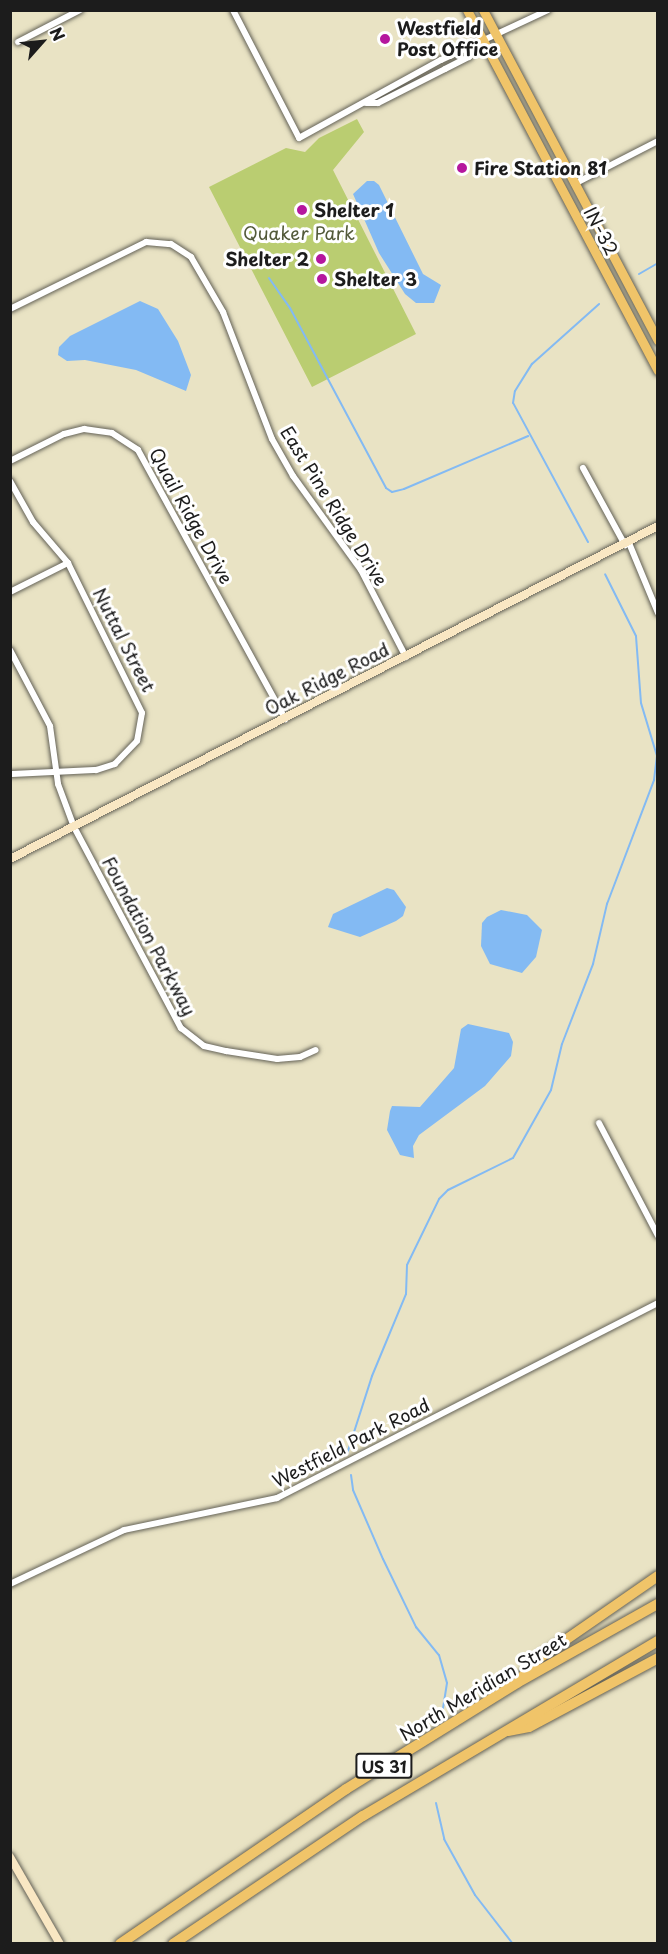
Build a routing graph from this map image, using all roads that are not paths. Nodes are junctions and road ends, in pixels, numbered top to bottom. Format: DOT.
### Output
graph roads {
  1 [pos="80,10"];
  2 [pos="233,10"];
  3 [pos="467,10"];
  4 [pos="483,10"];
  5 [pos="548,10"];
  6 [pos="496,37"];
  7 [pos="18,42"];
  8 [pos="484,43"];
  9 [pos="657,141"];
  10 [pos="573,184"];
  11 [pos="10,309"];
  12 [pos="657,341"];
  13 [pos="657,370"];
  14 [pos="10,460"];
  15 [pos="583,468"];
  16 [pos="10,481"];
  17 [pos="657,526"];
  18 [pos="627,544"];
  19 [pos="68,563"];
  20 [pos="10,592"];
  21 [pos="657,613"];
  22 [pos="10,650"];
  23 [pos="406,657"];
  24 [pos="285,719"];
  25 [pos="57,772"];
  26 [pos="10,774"];
  27 [pos="74,827"];
  28 [pos="10,859"];
  29 [pos="316,1050"];
  30 [pos="599,1122"];
  31 [pos="657,1236"];
  32 [pos="657,1303"];
  33 [pos="657,1576"];
  34 [pos="10,1584"];
  35 [pos="657,1604"];
  36 [pos="657,1641"];
  37 [pos="657,1658"];
  38 [pos="517,1683"];
  39 [pos="499,1734"];
  40 [pos="10,1857"];
  41 [pos="60,1944"];
  42 [pos="120,1944"];
  43 [pos="173,1944"];
  1 -- 7 [label="street"];
  2 -- 8 [label="street"];
  3 -- 8 [label="main road, IN-32"];
  4 -- 6 [label="main road, IN-32"];
  5 -- 6 [label="street"];
  6 -- 8 [label="street"];
  6 -- 10 [label="main road, IN-32"];
  8 -- 13 [label="main road, IN-32"];
  9 -- 10 [label="street"];
  10 -- 12 [label="main road, IN-32"];
  11 -- 23 [label="street, East Pine Ridge Drive"];
  14 -- 24 [label="street, Quail Ridge Drive"];
  15 -- 18 [label="street"];
  16 -- 19 [label="street, Nuttal Street"];
  17 -- 18 [label="street, Oak Ridge Road"];
  18 -- 21 [label="street"];
  18 -- 23 [label="street, Oak Ridge Road"];
  19 -- 20 [label="street"];
  19 -- 25 [label="street, Nuttal Street"];
  22 -- 25 [label="street, Foundation Parkway"];
  23 -- 24 [label="street, Oak Ridge Road"];
  24 -- 27 [label="street, Oak Ridge Road"];
  25 -- 26 [label="street, Nuttal Street"];
  25 -- 27 [label="street, Foundation Parkway"];
  27 -- 28 [label="street, Oak Ridge Road"];
  27 -- 29 [label="street, Foundation Parkway"];
  30 -- 31 [label="street"];
  32 -- 34 [label="street, Westfield Park Road"];
  33 -- 38 [label="highway"];
  35 -- 38 [label="highway, North Meridian Street / US 31"];
  36 -- 39 [label="highway, US 31"];
  37 -- 39 [label="highway"];
  38 -- 42 [label="highway, North Meridian Street / US 31"];
  39 -- 43 [label="highway, US 31"];
  40 -- 41 [label="street"];
}
